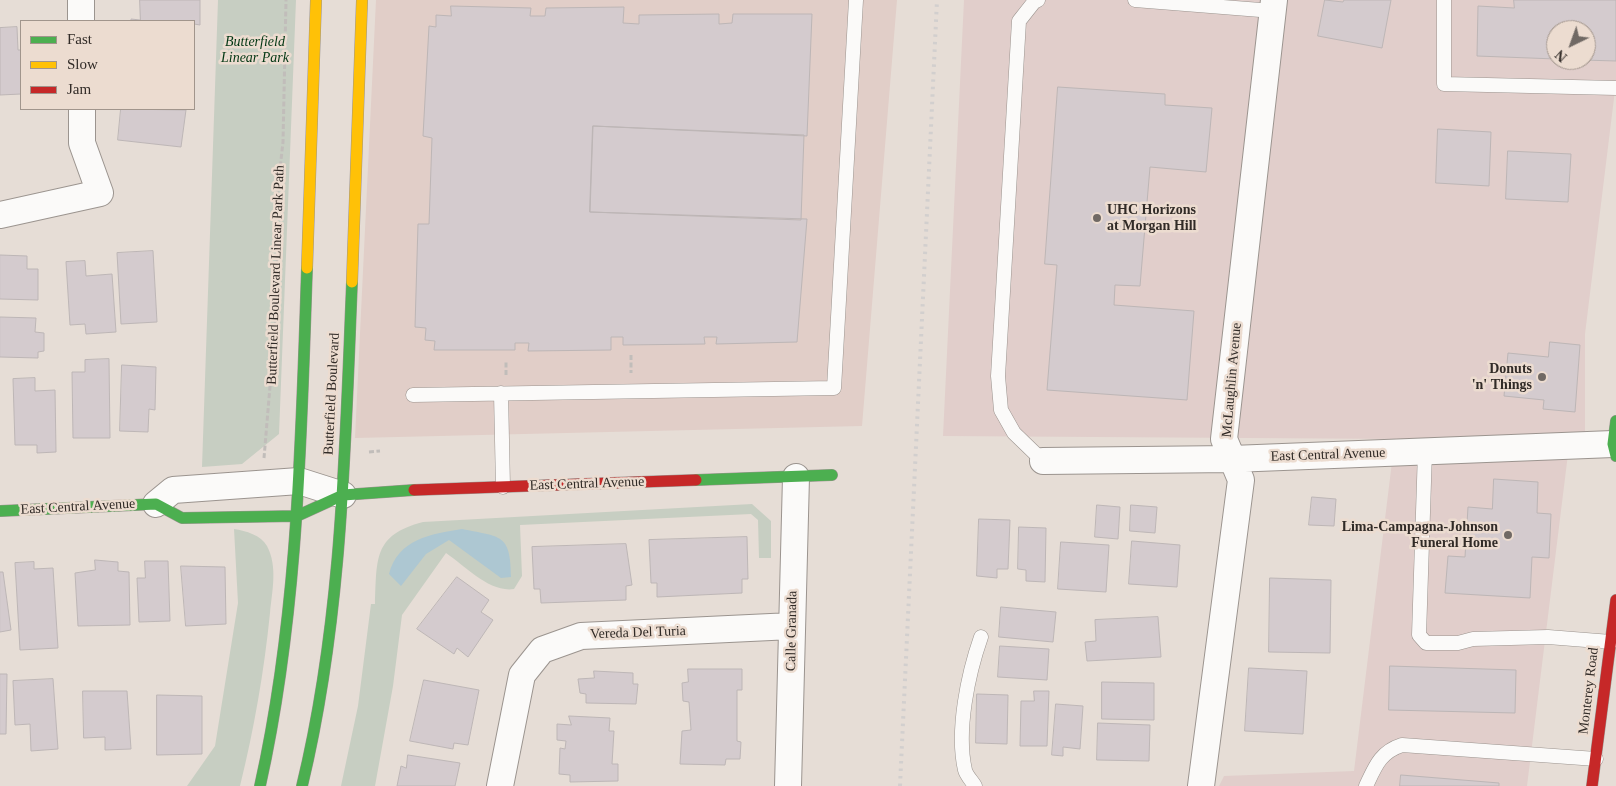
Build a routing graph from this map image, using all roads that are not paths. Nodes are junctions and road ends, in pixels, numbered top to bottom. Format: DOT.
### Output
graph roads {
  1 [pos="81,0"];
  2 [pos="316,0"];
  3 [pos="362,0"];
  4 [pos="856,0"];
  5 [pos="1038,0"];
  6 [pos="1135,0"];
  7 [pos="1444,0"];
  8 [pos="1273,6"];
  9 [pos="82,20"];
  10 [pos="1616,88"];
  11 [pos="82,110"];
  12 [pos="0,215"];
  13 [pos="500,393"];
  14 [pos="413,394"];
  15 [pos="1615,440"];
  16 [pos="1425,451"];
  17 [pos="1232,459"];
  18 [pos="1043,461"];
  19 [pos="832,475"];
  20 [pos="796,477"];
  21 [pos="299,481"];
  22 [pos="503,487"];
  23 [pos="342,495"];
  24 [pos="156,504"];
  25 [pos="0,511"];
  26 [pos="297,516"];
  27 [pos="1616,600"];
  28 [pos="792,626"];
  29 [pos="981,637"];
  30 [pos="1611,642"];
  31 [pos="1596,759"];
  32 [pos="260,786"];
  33 [pos="302,786"];
  34 [pos="500,786"];
  35 [pos="788,786"];
  36 [pos="975,786"];
  37 [pos="1201,786"];
  38 [pos="1366,786"];
  39 [pos="1592,786"];
  1 -- 9 [label="street"];
  2 -- 21 [label="main road, Butterfield Boulevard"];
  3 -- 23 [label="main road, Butterfield Boulevard"];
  4 -- 13 [label="lane"];
  5 -- 18 [label="lane"];
  6 -- 8 [label="lane"];
  7 -- 10 [label="lane"];
  8 -- 17 [label="street, McLaughlin Avenue"];
  11 -- 12 [label="street"];
  13 -- 14 [label="lane"];
  13 -- 22 [label="lane"];
  15 -- 16 [label="street, East Central Avenue"];
  16 -- 17 [label="street, East Central Avenue"];
  16 -- 30 [label="lane"];
  17 -- 18 [label="street, East Central Avenue"];
  17 -- 37 [label="street, McLaughlin Avenue"];
  19 -- 20 [label="main road, East Central Avenue"];
  20 -- 22 [label="main road, East Central Avenue"];
  20 -- 28 [label="street, Calle Granada"];
  21 -- 23 [label="street, East Central Avenue"];
  21 -- 24 [label="street, East Central Avenue"];
  21 -- 26 [label="main road, Butterfield Boulevard"];
  22 -- 23 [label="main road, East Central Avenue"];
  23 -- 26 [label="main road, East Central Avenue"];
  23 -- 33 [label="main road, Butterfield Boulevard"];
  24 -- 25 [label="main road, East Central Avenue"];
  24 -- 26 [label="main road, East Central Avenue"];
  26 -- 32 [label="main road, Butterfield Boulevard"];
  27 -- 30 [label="main road, Monterey Road"];
  28 -- 34 [label="street, Vereda Del Turia"];
  28 -- 35 [label="street, Calle Granada"];
  29 -- 36 [label="lane"];
  30 -- 31 [label="main road, Monterey Road"];
  31 -- 38 [label="lane"];
  31 -- 39 [label="main road, Monterey Road"];
}
